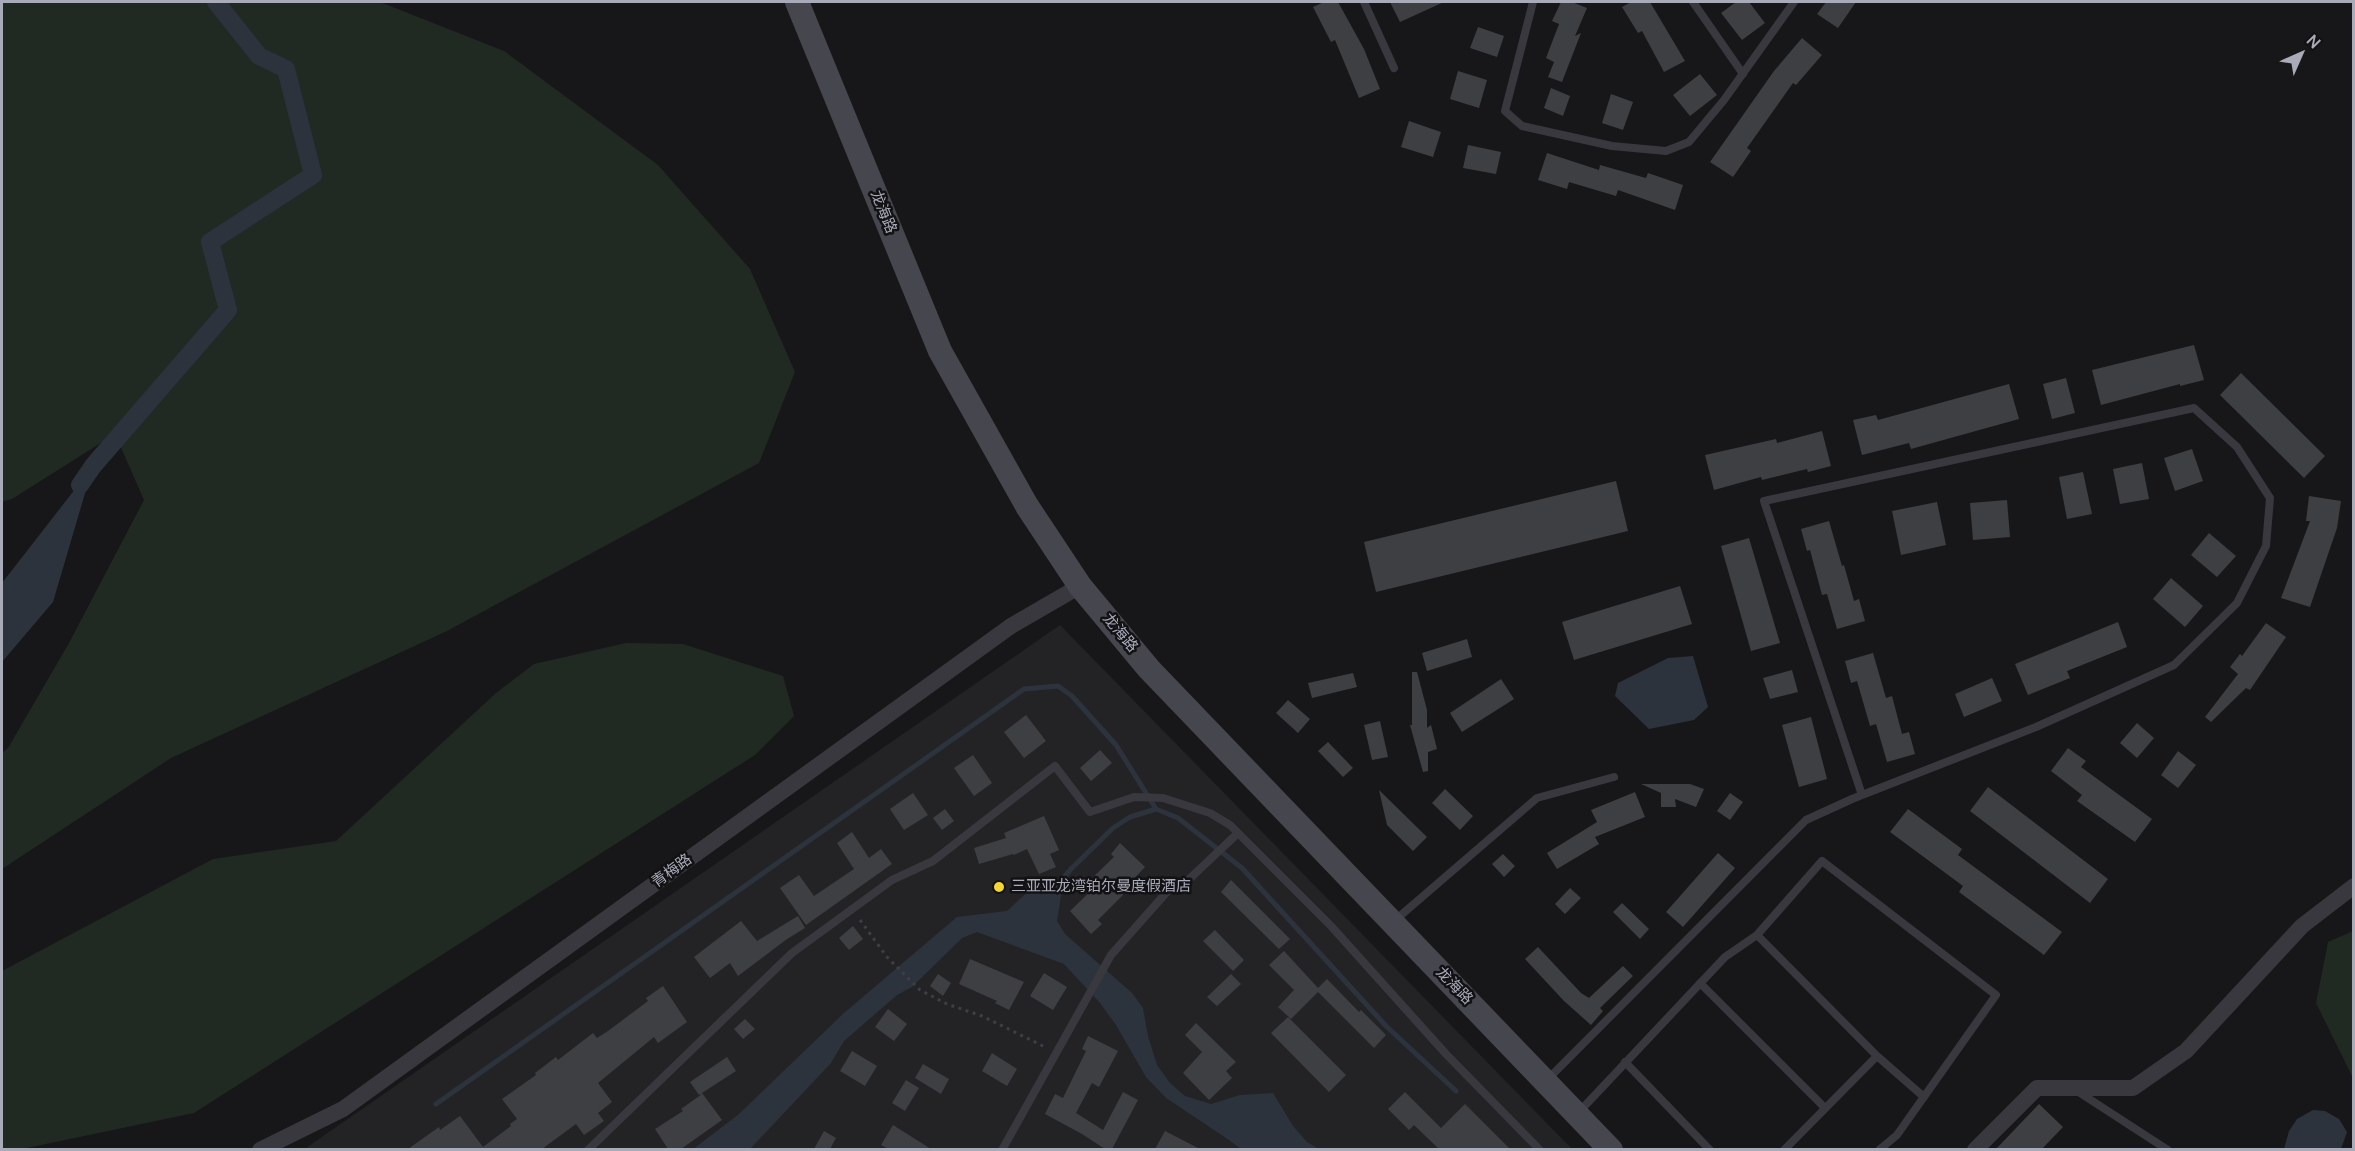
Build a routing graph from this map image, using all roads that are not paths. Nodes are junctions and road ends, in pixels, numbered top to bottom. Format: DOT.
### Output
graph roads {
  1 [pos="797,2"];
  2 [pos="1364,2"];
  3 [pos="1533,2"];
  4 [pos="1693,2"];
  5 [pos="1794,2"];
  6 [pos="1394,68"];
  7 [pos="1743,74"];
  8 [pos="1080,586"];
  9 [pos="1614,777"];
  10 [pos="1862,795"];
  11 [pos="1238,833"];
  12 [pos="2354,886"];
  13 [pos="1393,922"];
  14 [pos="1757,935"];
  15 [pos="1700,983"];
  16 [pos="1877,1056"];
  17 [pos="1625,1062"];
  18 [pos="1546,1082"];
  19 [pos="2074,1089"];
  20 [pos="1923,1097"];
  21 [pos="1825,1108"];
  22 [pos="1577,1113"];
  23 [pos="260,1149"];
  24 [pos="588,1149"];
  25 [pos="1002,1149"];
  26 [pos="1540,1149"];
  27 [pos="1611,1149"];
  28 [pos="1710,1149"];
  29 [pos="1784,1149"];
  30 [pos="1880,1149"];
  31 [pos="1975,1149"];
  32 [pos="2168,1149"];
  1 -- 8 [label="street, 龙海路"];
  2 -- 6 [label="lane"];
  3 -- 7 [label="lane"];
  4 -- 7 [label="lane"];
  5 -- 7 [label="lane"];
  8 -- 13 [label="street, 龙海路"];
  8 -- 23 [label="street, 青梅路"];
  9 -- 13 [label="lane"];
  10 -- 10 [label="lane"];
  10 -- 18 [label="lane"];
  11 -- 24 [label="lane"];
  11 -- 25 [label="lane"];
  11 -- 26 [label="lane"];
  12 -- 19 [label="street"];
  13 -- 18 [label="street, 龙海路"];
  14 -- 15 [label="lane"];
  14 -- 16 [label="lane"];
  14 -- 20 [label="lane"];
  15 -- 17 [label="lane"];
  15 -- 21 [label="lane"];
  16 -- 20 [label="lane"];
  16 -- 21 [label="lane"];
  17 -- 22 [label="lane"];
  17 -- 28 [label="lane"];
  18 -- 22 [label="street, 龙海路"];
  19 -- 31 [label="street"];
  19 -- 32 [label="lane"];
  20 -- 30 [label="lane"];
  21 -- 29 [label="lane"];
  22 -- 27 [label="street, 龙海路"];
}
